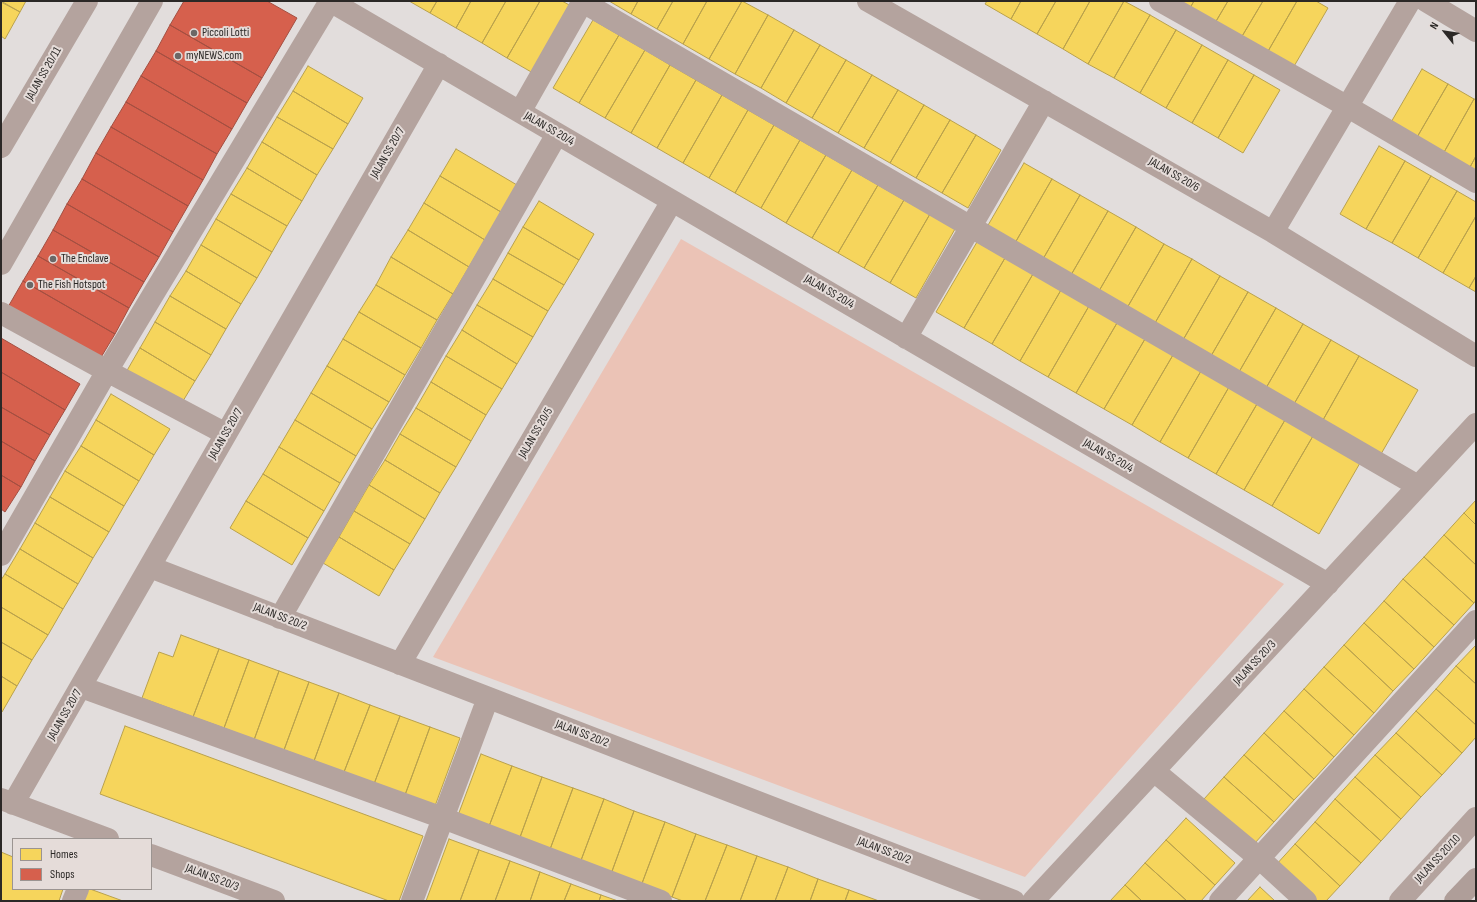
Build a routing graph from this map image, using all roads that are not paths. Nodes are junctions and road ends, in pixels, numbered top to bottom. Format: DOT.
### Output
graph roads {
  1 [pos="87,1"];
  2 [pos="152,1"];
  3 [pos="330,1"];
  4 [pos="583,1"];
  5 [pos="868,1"];
  6 [pos="1160,1"];
  7 [pos="1410,1"];
  8 [pos="1426,1"];
  9 [pos="891,7"];
  10 [pos="1476,31"];
  11 [pos="439,64"];
  12 [pos="1044,101"];
  13 [pos="1348,107"];
  14 [pos="520,112"];
  15 [pos="557,134"];
  16 [pos="1,147"];
  17 [pos="1476,182"];
  18 [pos="672,201"];
  19 [pos="971,227"];
  20 [pos="1273,232"];
  21 [pos="1,264"];
  22 [pos="1,312"];
  23 [pos="906,338"];
  24 [pos="1476,356"];
  25 [pos="107,371"];
  26 [pos="1476,424"];
  27 [pos="226,434"];
  28 [pos="1418,486"];
  29 [pos="1,555"];
  30 [pos="150,568"];
  31 [pos="1328,584"];
  32 [pos="280,618"];
  33 [pos="1476,621"];
  34 [pos="400,664"];
  35 [pos="81,686"];
  36 [pos="488,698"];
  37 [pos="1154,771"];
  38 [pos="7,802"];
  39 [pos="443,818"];
  40 [pos="1476,818"];
  41 [pos="101,838"];
  42 [pos="152,855"];
  43 [pos="1260,858"];
  44 [pos="1476,879"];
  45 [pos="78,890"];
  46 [pos="73,901"];
  47 [pos="274,901"];
  48 [pos="412,901"];
  49 [pos="661,901"];
  50 [pos="1014,901"];
  51 [pos="1033,901"];
  52 [pos="1220,901"];
  53 [pos="1306,901"];
  54 [pos="1400,901"];
  55 [pos="1455,901"];
  1 -- 16 [label="street, JALAN SS 20/11"];
  2 -- 21 [label="street"];
  3 -- 11 [label="street, JALAN SS 20/4"];
  3 -- 25 [label="street"];
  4 -- 14 [label="street"];
  4 -- 19 [label="street"];
  5 -- 9 [label="street, JALAN SS 20/6"];
  6 -- 13 [label="street"];
  7 -- 13 [label="street"];
  8 -- 10 [label="street"];
  9 -- 12 [label="street, JALAN SS 20/6"];
  11 -- 14 [label="street, JALAN SS 20/4"];
  11 -- 27 [label="street, JALAN SS 20/7"];
  12 -- 19 [label="street"];
  12 -- 20 [label="street, JALAN SS 20/6"];
  13 -- 17 [label="street"];
  13 -- 20 [label="street"];
  14 -- 15 [label="street, JALAN SS 20/4"];
  15 -- 18 [label="street, JALAN SS 20/4"];
  15 -- 32 [label="street"];
  18 -- 23 [label="street, JALAN SS 20/4"];
  18 -- 34 [label="street, JALAN SS 20/5"];
  19 -- 23 [label="street"];
  19 -- 28 [label="street"];
  20 -- 24 [label="street, JALAN SS 20/6"];
  22 -- 25 [label="street"];
  23 -- 31 [label="street, JALAN SS 20/4"];
  25 -- 27 [label="street"];
  25 -- 29 [label="street"];
  26 -- 28 [label="street, JALAN SS 20/3"];
  27 -- 30 [label="street, JALAN SS 20/7"];
  28 -- 31 [label="street, JALAN SS 20/3"];
  30 -- 32 [label="street, JALAN SS 20/2"];
  30 -- 35 [label="street, JALAN SS 20/7"];
  31 -- 37 [label="street, JALAN SS 20/3"];
  32 -- 34 [label="street, JALAN SS 20/2"];
  33 -- 43 [label="street"];
  34 -- 36 [label="street, JALAN SS 20/2"];
  35 -- 38 [label="street, JALAN SS 20/7"];
  35 -- 39 [label="street"];
  36 -- 39 [label="street"];
  36 -- 50 [label="street, JALAN SS 20/2"];
  37 -- 43 [label="street"];
  37 -- 51 [label="street, JALAN SS 20/3"];
  38 -- 41 [label="street"];
  39 -- 48 [label="street"];
  39 -- 49 [label="street"];
  40 -- 54 [label="street, JALAN SS 20/10"];
  42 -- 47 [label="street, JALAN SS 20/3"];
  43 -- 52 [label="street"];
  43 -- 53 [label="street"];
  44 -- 55 [label="highway"];
  45 -- 46 [label="street"];
}
